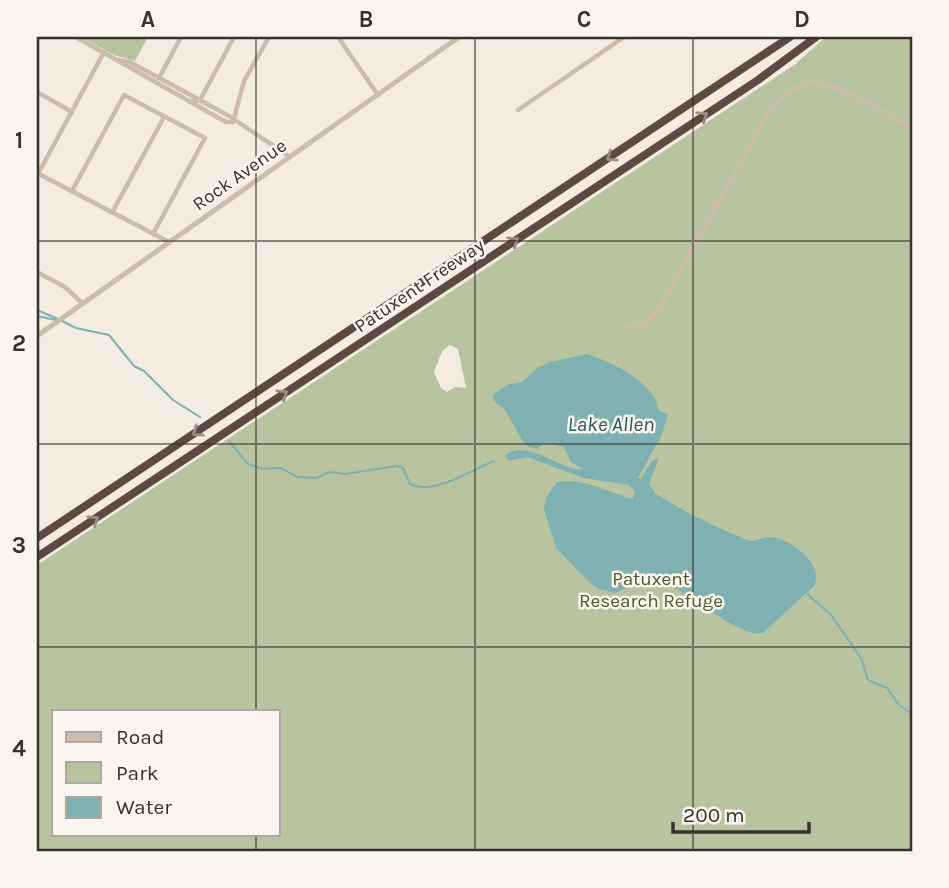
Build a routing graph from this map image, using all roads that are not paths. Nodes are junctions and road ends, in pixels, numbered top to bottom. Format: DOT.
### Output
graph roads {
  1 [pos="76,37"];
  2 [pos="181,37"];
  3 [pos="234,37"];
  4 [pos="269,37"];
  5 [pos="338,37"];
  6 [pos="459,37"];
  7 [pos="624,37"];
  8 [pos="790,37"];
  9 [pos="816,37"];
  10 [pos="104,52"];
  11 [pos="119,60"];
  12 [pos="159,78"];
  13 [pos="164,88"];
  14 [pos="37,92"];
  15 [pos="378,96"];
  16 [pos="200,100"];
  17 [pos="190,102"];
  18 [pos="518,110"];
  19 [pos="72,111"];
  20 [pos="164,116"];
  21 [pos="233,122"];
  22 [pos="912,127"];
  23 [pos="290,157"];
  24 [pos="38,173"];
  25 [pos="72,191"];
  26 [pos="113,211"];
  27 [pos="153,234"];
  28 [pos="167,241"];
  29 [pos="37,272"];
  30 [pos="82,303"];
  31 [pos="621,329"];
  32 [pos="37,336"];
  33 [pos="37,538"];
  34 [pos="37,558"];
  1 -- 10 [label="street"];
  2 -- 12 [label="street"];
  3 -- 16 [label="street"];
  4 -- 21 [label="street"];
  5 -- 15 [label="street"];
  6 -- 15 [label="street, Rock Avenue"];
  7 -- 18 [label="street"];
  8 -- 33 [label="highway, Patuxent Freeway, one-way"];
  34 -- 9 [label="highway, Patuxent Freeway, one-way"];
  10 -- 11 [label="street"];
  10 -- 19 [label="street"];
  11 -- 12 [label="street"];
  11 -- 13 [label="street"];
  12 -- 13 [label="street"];
  12 -- 16 [label="street"];
  13 -- 17 [label="street"];
  14 -- 19 [label="street"];
  15 -- 23 [label="street, Rock Avenue"];
  16 -- 17 [label="street"];
  16 -- 21 [label="street"];
  17 -- 21 [label="street"];
  19 -- 24 [label="street"];
  20 -- 25 [label="street"];
  20 -- 26 [label="street"];
  20 -- 27 [label="street"];
  21 -- 23 [label="street"];
  22 -- 31 [label="street"];
  23 -- 28 [label="street, Rock Avenue"];
  24 -- 25 [label="street"];
  25 -- 26 [label="street"];
  26 -- 27 [label="street"];
  27 -- 28 [label="street"];
  28 -- 30 [label="street, Rock Avenue"];
  29 -- 30 [label="street"];
  30 -- 32 [label="street, Rock Avenue"];
}
